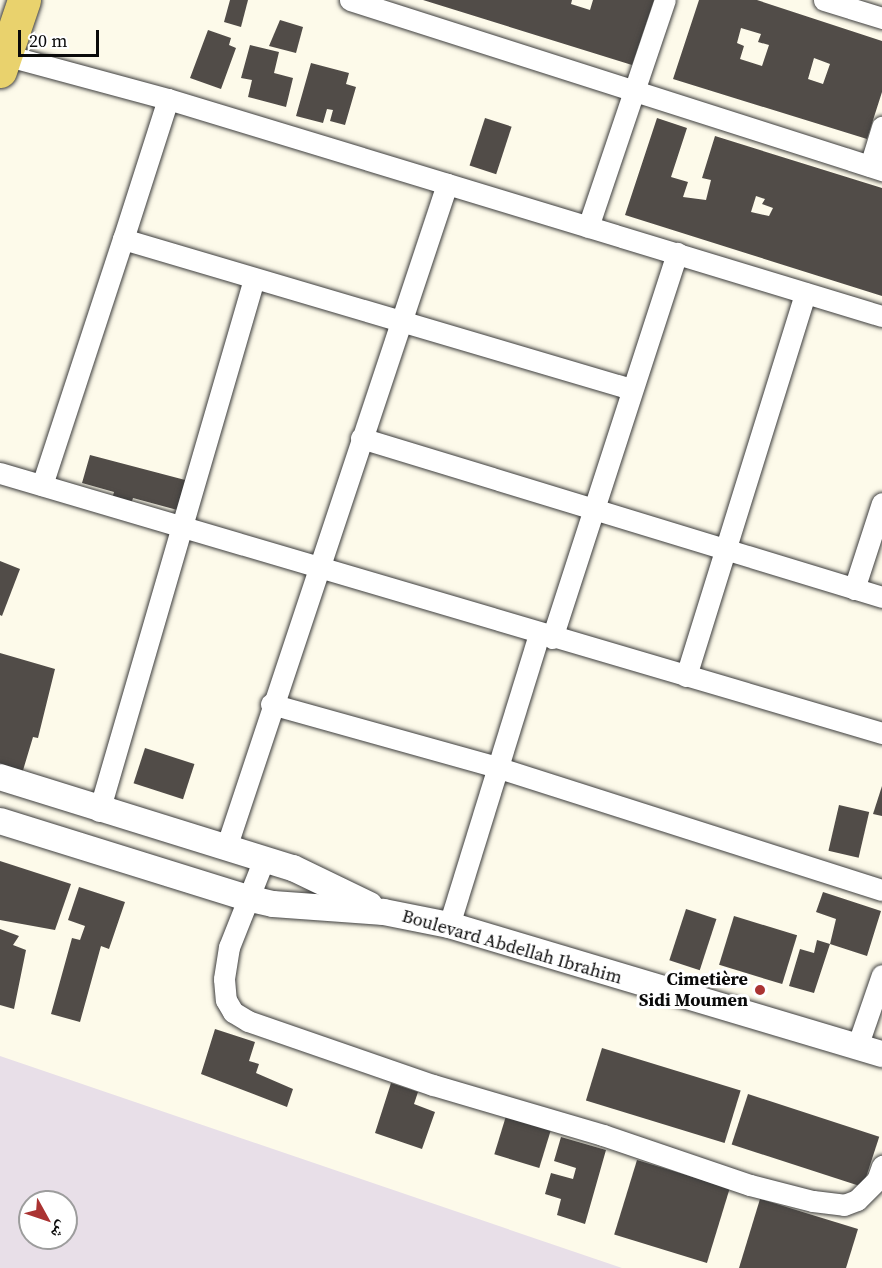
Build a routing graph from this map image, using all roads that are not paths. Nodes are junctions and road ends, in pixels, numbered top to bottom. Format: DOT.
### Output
graph roads {
  1 [pos="24,0"];
  2 [pos="665,0"];
  3 [pos="824,0"];
  4 [pos="360,2"];
  5 [pos="882,18"];
  6 [pos="2,63"];
  7 [pos="636,92"];
  8 [pos="168,99"];
  9 [pos="882,127"];
  10 [pos="876,168"];
  11 [pos="447,184"];
  12 [pos="588,227"];
  13 [pos="123,239"];
  14 [pos="677,253"];
  15 [pos="254,279"];
  16 [pos="805,293"];
  17 [pos="882,316"];
  18 [pos="400,318"];
  19 [pos="631,389"];
  20 [pos="361,438"];
  21 [pos="0,473"];
  22 [pos="42,485"];
  23 [pos="882,503"];
  24 [pos="592,512"];
  25 [pos="179,526"];
  26 [pos="726,551"];
  27 [pos="317,567"];
  28 [pos="854,589"];
  29 [pos="882,597"];
  30 [pos="545,636"];
  31 [pos="686,676"];
  32 [pos="271,704"];
  33 [pos="882,733"];
  34 [pos="496,767"];
  35 [pos="0,777"];
  36 [pos="99,811"];
  37 [pos="0,821"];
  38 [pos="226,848"];
  39 [pos="264,859"];
  40 [pos="882,890"];
  41 [pos="247,898"];
  42 [pos="384,912"];
  43 [pos="449,925"];
  44 [pos="882,975"];
  45 [pos="857,1047"];
  46 [pos="882,1054"];
  47 [pos="882,1167"];
  1 -- 6 [label="main road"];
  2 -- 7 [label="street"];
  3 -- 5 [label="street"];
  4 -- 7 [label="street"];
  6 -- 8 [label="street"];
  7 -- 10 [label="street"];
  7 -- 12 [label="street"];
  8 -- 11 [label="street"];
  8 -- 13 [label="street"];
  9 -- 10 [label="street"];
  11 -- 12 [label="street"];
  11 -- 18 [label="street"];
  12 -- 14 [label="street"];
  13 -- 15 [label="street"];
  13 -- 22 [label="street"];
  14 -- 16 [label="street"];
  14 -- 19 [label="street"];
  15 -- 18 [label="street"];
  15 -- 25 [label="street"];
  16 -- 17 [label="street"];
  16 -- 26 [label="street"];
  18 -- 19 [label="street"];
  18 -- 20 [label="street"];
  19 -- 24 [label="street"];
  20 -- 24 [label="street"];
  20 -- 27 [label="street"];
  21 -- 22 [label="street"];
  22 -- 25 [label="street"];
  23 -- 28 [label="street"];
  24 -- 26 [label="street"];
  24 -- 30 [label="street"];
  25 -- 27 [label="street"];
  25 -- 36 [label="street"];
  26 -- 28 [label="street"];
  26 -- 31 [label="street"];
  27 -- 30 [label="street"];
  27 -- 32 [label="street"];
  28 -- 29 [label="street"];
  30 -- 31 [label="street"];
  30 -- 34 [label="street"];
  31 -- 33 [label="street"];
  32 -- 34 [label="street"];
  32 -- 38 [label="street"];
  34 -- 40 [label="street"];
  34 -- 43 [label="street"];
  35 -- 36 [label="street, Boulevard Abdellah Ibrahim"];
  36 -- 38 [label="street, Boulevard Abdellah Ibrahim"];
  37 -- 41 [label="street, Boulevard Abdellah Ibrahim"];
  38 -- 39 [label="street, Boulevard Abdellah Ibrahim"];
  39 -- 41 [label="street"];
  39 -- 42 [label="street, Boulevard Abdellah Ibrahim"];
  41 -- 42 [label="street, Boulevard Abdellah Ibrahim"];
  41 -- 47 [label="street"];
  42 -- 43 [label="street, Boulevard Abdellah Ibrahim"];
  43 -- 45 [label="street, Boulevard Abdellah Ibrahim"];
  44 -- 45 [label="street"];
  45 -- 46 [label="street, Boulevard Abdellah Ibrahim"];
}
